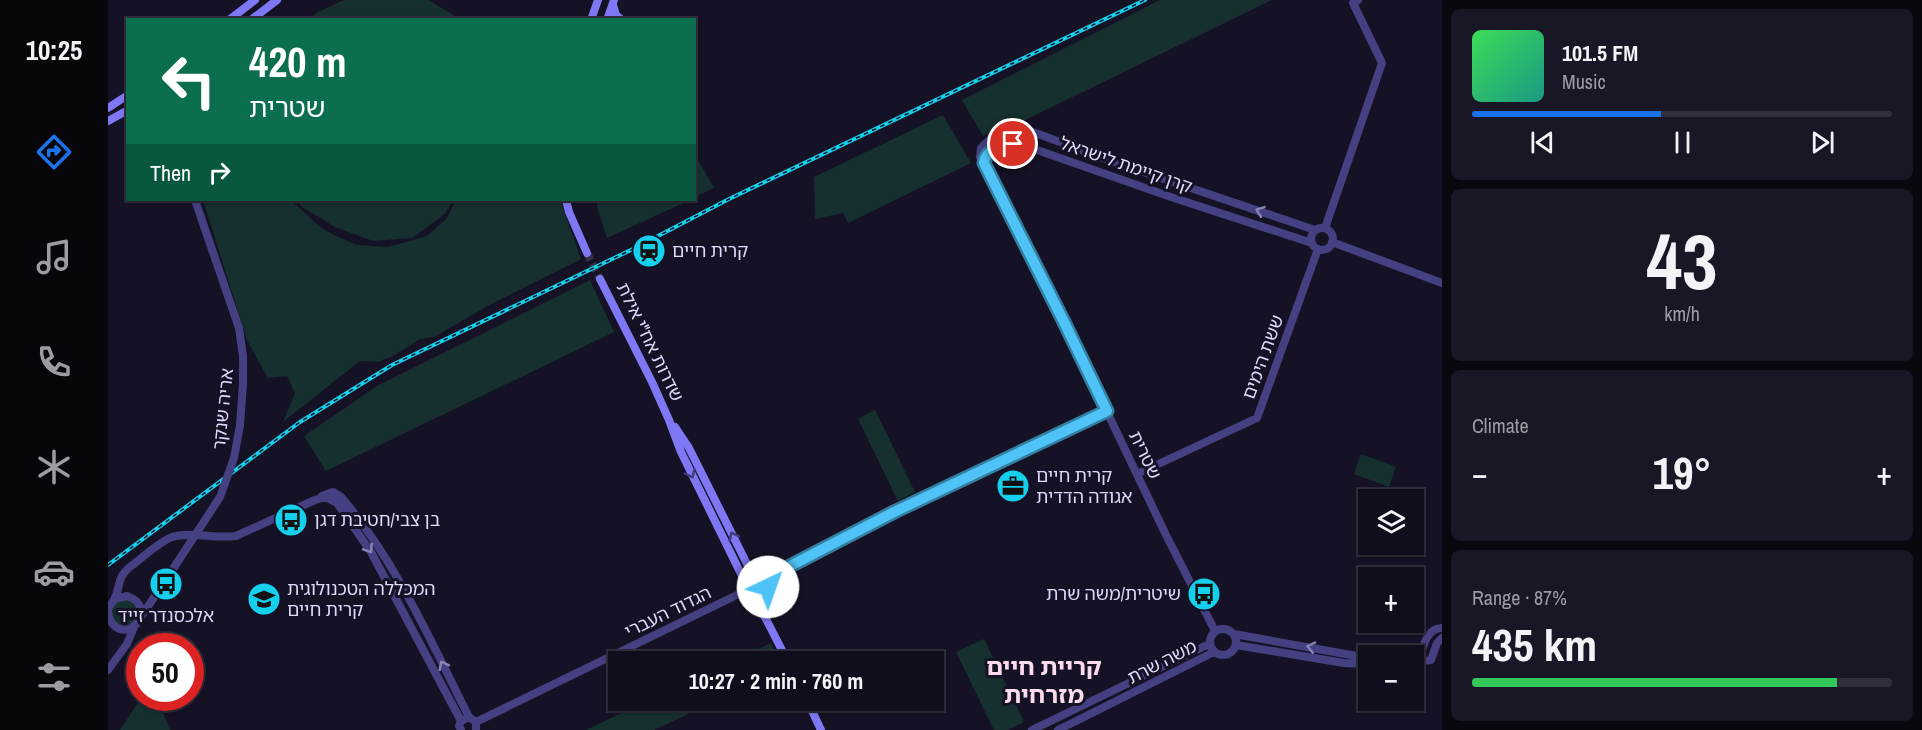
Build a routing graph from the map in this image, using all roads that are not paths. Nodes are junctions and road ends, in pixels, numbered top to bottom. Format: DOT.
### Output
graph roads {
  1 [pos="255,0"];
  2 [pos="277,0"];
  3 [pos="598,0"];
  4 [pos="613,1"];
  5 [pos="1355,1"];
  6 [pos="232,18"];
  7 [pos="254,18"];
  8 [pos="592,18"];
  9 [pos="608,18"];
  10 [pos="623,18"];
  11 [pos="126,96"];
  12 [pos="108,108"];
  13 [pos="126,111"];
  14 [pos="108,120"];
  15 [pos="984,163"];
  16 [pos="193,201"];
  17 [pos="566,201"];
  18 [pos="1325,228"];
  19 [pos="1315,230"];
  20 [pos="1332,242"];
  21 [pos="1315,246"];
  22 [pos="587,253"];
  23 [pos="600,279"];
  24 [pos="1442,283"];
  25 [pos="1107,411"];
  26 [pos="669,420"];
  27 [pos="1137,474"];
  28 [pos="752,574"];
  29 [pos="765,579"];
  30 [pos="120,580"];
  31 [pos="744,580"];
  32 [pos="743,592"];
  33 [pos="156,595"];
  34 [pos="131,598"];
  35 [pos="115,599"];
  36 [pos="758,599"];
  37 [pos="141,617"];
  38 [pos="134,627"];
  39 [pos="1442,628"];
  40 [pos="123,629"];
  41 [pos="1215,631"];
  42 [pos="132,633"];
  43 [pos="126,634"];
  44 [pos="1234,634"];
  45 [pos="1442,638"];
  46 [pos="1209,644"];
  47 [pos="126,645"];
  48 [pos="1236,645"];
  49 [pos="1424,645"];
  50 [pos="782,651"];
  51 [pos="1214,652"];
  52 [pos="1358,656"];
  53 [pos="1424,661"];
  54 [pos="1358,664"];
  55 [pos="108,670"];
  56 [pos="812,711"];
  57 [pos="473,725"];
  58 [pos="461,730"];
  59 [pos="822,730"];
  60 [pos="1032,730"];
  61 [pos="1058,730"];
  1 -- 6 [label="main road"];
  2 -- 7 [label="main road"];
  3 -- 8 [label="main road"];
  4 -- 9 [label="main road"];
  4 -- 10 [label="main road"];
  5 -- 18 [label="street"];
  11 -- 12 [label="main road"];
  13 -- 14 [label="main road"];
  19 -- 15 [label="street, קרן קיימת לישראל, one-way"];
  15 -- 21 [label="street, קרן קיימת לישראל"];
  15 -- 25 [label="street, שטרית"];
  16 -- 33 [label="street, אריה שנקר, bridge"];
  17 -- 22 [label="main road"];
  18 -- 19 [label="street"];
  18 -- 20 [label="street"];
  19 -- 21 [label="street, ששת הימים"];
  20 -- 21 [label="street"];
  20 -- 24 [label="street"];
  21 -- 27 [label="street, ששת הימים"];
  23 -- 26 [label="main road, שדרות אח\"י אילת"];
  25 -- 27 [label="street, שטרית"];
  25 -- 29 [label="street"];
  28 -- 26 [label="main road, שדרות אח\"י אילת, one-way"];
  26 -- 31 [label="main road, שדרות אח\"י אילת, one-way"];
  27 -- 41 [label="street, שטרית"];
  28 -- 29 [label="main road"];
  28 -- 31 [label="main road"];
  29 -- 36 [label="main road"];
  30 -- 34 [label="street"];
  30 -- 35 [label="street"];
  30 -- 57 [label="street"];
  31 -- 32 [label="main road"];
  32 -- 36 [label="main road"];
  32 -- 57 [label="street, הגדוד העברי"];
  33 -- 34 [label="street"];
  33 -- 37 [label="street, אריה שנקר"];
  34 -- 35 [label="street"];
  34 -- 37 [label="street"];
  35 -- 40 [label="street"];
  36 -- 50 [label="main road"];
  37 -- 38 [label="street"];
  38 -- 40 [label="street"];
  38 -- 42 [label="street"];
  39 -- 49 [label="street"];
  40 -- 43 [label="street"];
  41 -- 44 [label="street"];
  41 -- 46 [label="street"];
  44 -- 48 [label="street"];
  52 -- 44 [label="street, one-way"];
  45 -- 53 [label="street"];
  46 -- 51 [label="street"];
  46 -- 60 [label="street, משה שרת"];
  47 -- 55 [label="street"];
  48 -- 51 [label="street"];
  48 -- 54 [label="street"];
  51 -- 61 [label="street, משה שרת"];
  56 -- 59 [label="main road"];
  57 -- 58 [label="street"];
}
